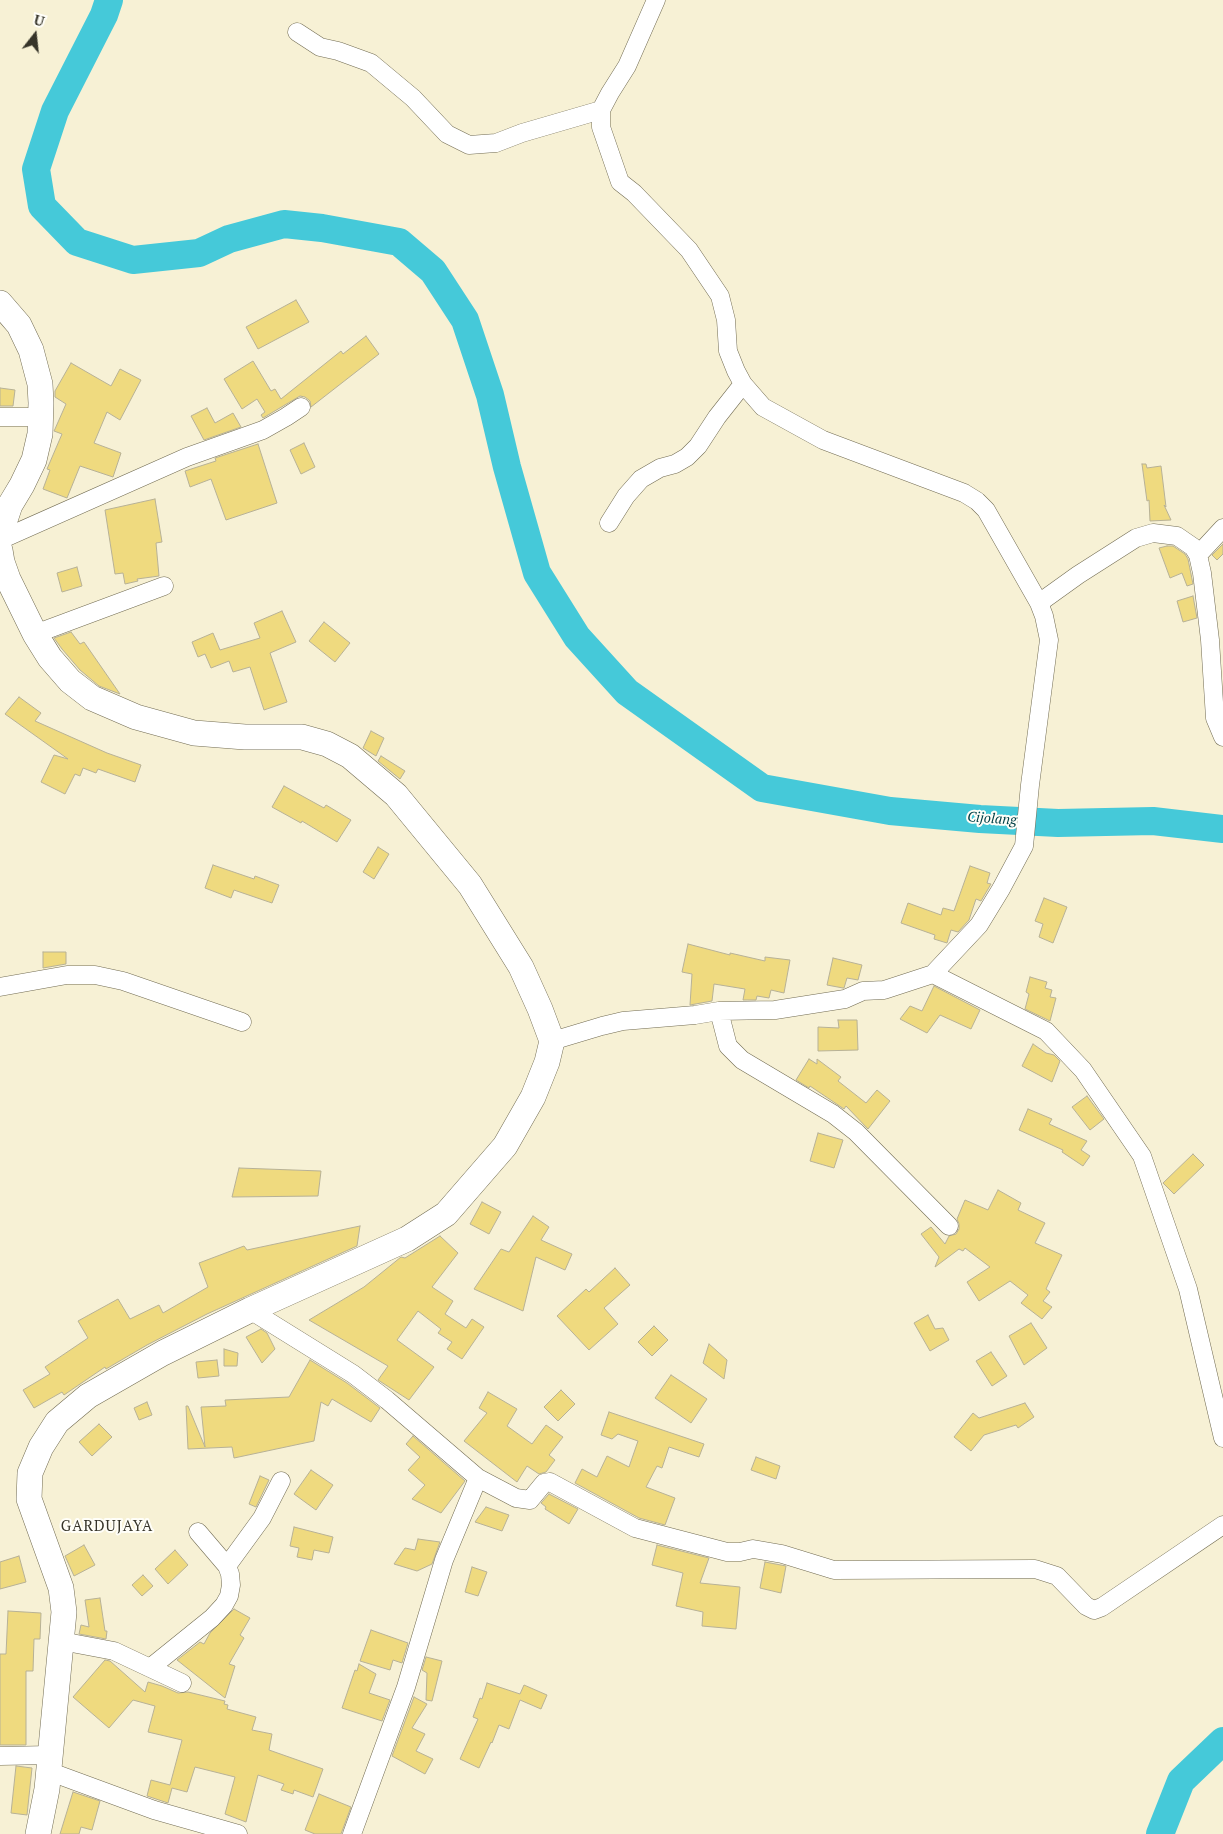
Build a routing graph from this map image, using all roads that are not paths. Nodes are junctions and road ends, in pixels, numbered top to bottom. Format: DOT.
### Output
graph roads {
  1 [pos="656,0"];
  2 [pos="297,32"];
  3 [pos="601,110"];
  4 [pos="0,303"];
  5 [pos="743,384"];
  6 [pos="301,407"];
  7 [pos="0,417"];
  8 [pos="41,417"];
  9 [pos="609,523"];
  10 [pos="1223,528"];
  11 [pos="0,535"];
  12 [pos="0,540"];
  13 [pos="0,550"];
  14 [pos="1198,555"];
  15 [pos="164,586"];
  16 [pos="1039,603"];
  17 [pos="35,634"];
  18 [pos="1223,737"];
  19 [pos="933,974"];
  20 [pos="0,987"];
  21 [pos="719,1011"];
  22 [pos="242,1022"];
  23 [pos="552,1041"];
  24 [pos="949,1226"];
  25 [pos="250,1310"];
  26 [pos="1223,1438"];
  27 [pos="478,1478"];
  28 [pos="281,1480"];
  29 [pos="1223,1525"];
  30 [pos="198,1532"];
  31 [pos="227,1566"];
  32 [pos="61,1641"];
  33 [pos="150,1668"];
  34 [pos="182,1683"];
  35 [pos="0,1756"];
  36 [pos="49,1763"];
  37 [pos="38,1834"];
  38 [pos="238,1834"];
  39 [pos="352,1834"];
  1 -- 3 [label="street"];
  2 -- 3 [label="street"];
  3 -- 5 [label="street"];
  4 -- 8 [label="highway"];
  5 -- 9 [label="street"];
  5 -- 16 [label="street"];
  6 -- 12 [label="street"];
  7 -- 8 [label="street"];
  8 -- 11 [label="highway"];
  10 -- 14 [label="street"];
  13 -- 17 [label="highway"];
  14 -- 16 [label="street"];
  14 -- 18 [label="street"];
  15 -- 17 [label="street"];
  16 -- 19 [label="street"];
  17 -- 23 [label="highway"];
  19 -- 21 [label="street"];
  19 -- 26 [label="street"];
  20 -- 22 [label="street"];
  21 -- 23 [label="street"];
  21 -- 24 [label="street"];
  23 -- 25 [label="highway"];
  25 -- 27 [label="street"];
  25 -- 32 [label="highway"];
  27 -- 29 [label="street"];
  27 -- 39 [label="street"];
  28 -- 31 [label="street"];
  30 -- 31 [label="street"];
  31 -- 33 [label="street"];
  32 -- 33 [label="street"];
  32 -- 36 [label="highway"];
  33 -- 34 [label="street"];
  35 -- 36 [label="street"];
  36 -- 37 [label="highway"];
  36 -- 38 [label="street"];
}
